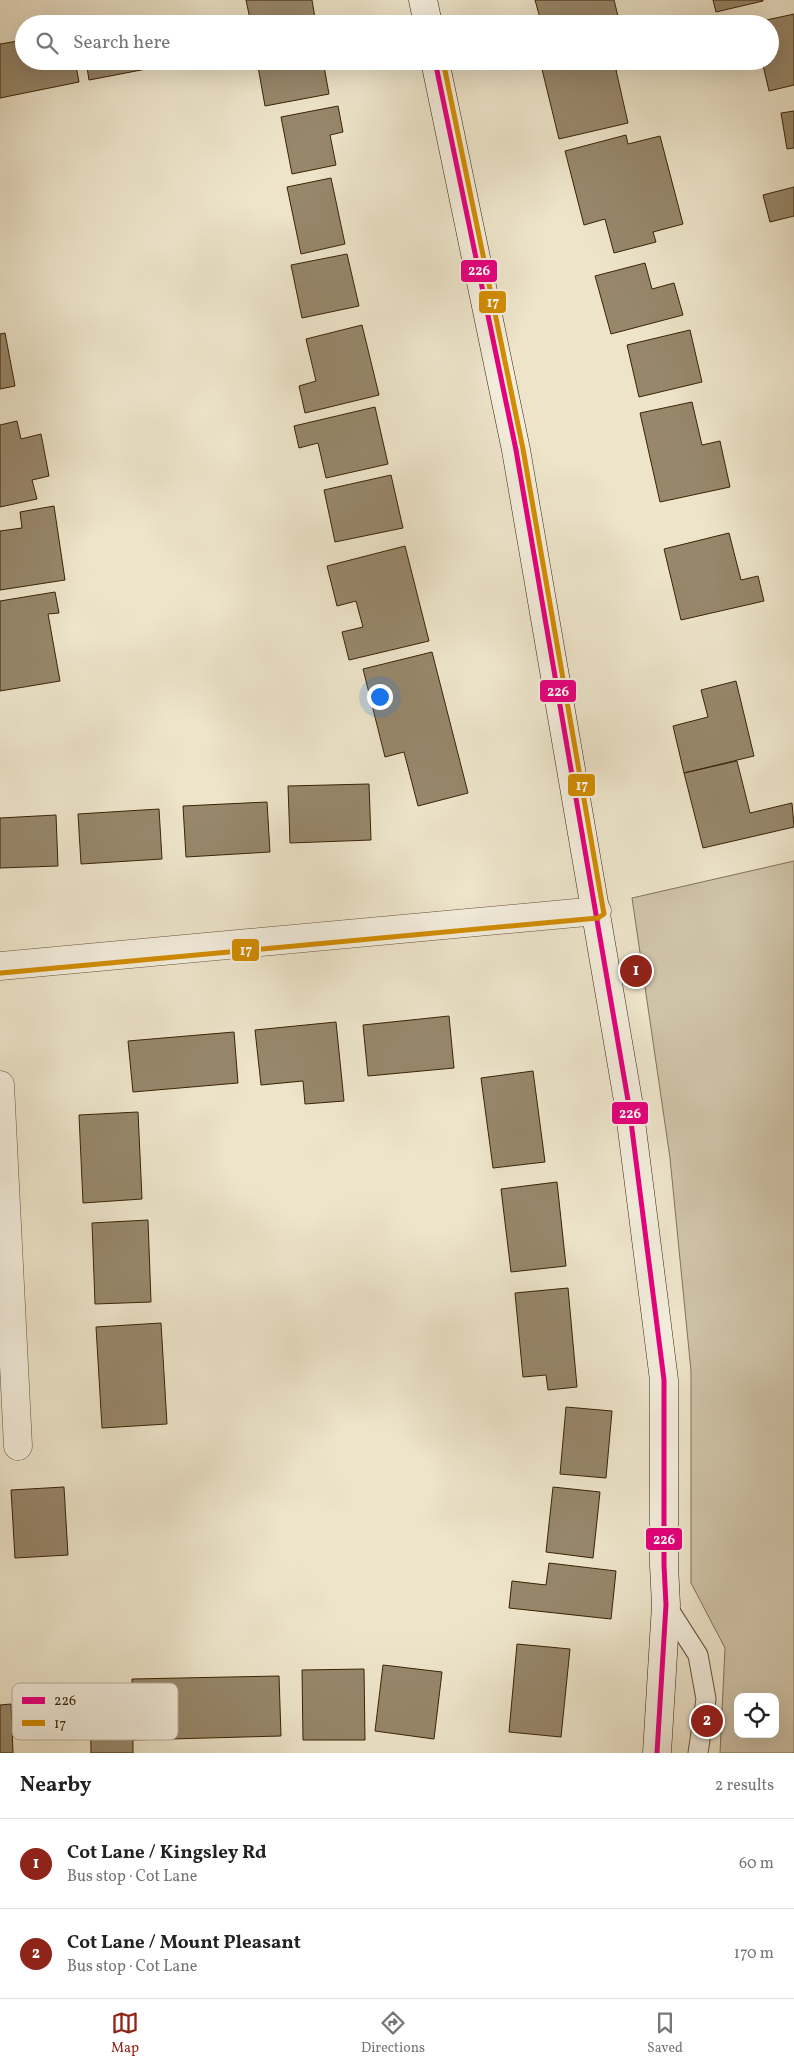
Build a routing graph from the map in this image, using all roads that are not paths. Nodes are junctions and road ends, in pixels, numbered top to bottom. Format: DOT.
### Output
graph roads {
  1 [pos="423,0"];
  2 [pos="426,15"];
  3 [pos="438,70"];
  4 [pos="597,912"];
  5 [pos="0,966"];
  6 [pos="0,1085"];
  7 [pos="18,1446"];
  8 [pos="666,1605"];
  9 [pos="657,1753"];
  10 [pos="698,1753"];
  1 -- 2 [label="street"];
  3 -- 4 [label="street"];
  4 -- 5 [label="street"];
  4 -- 8 [label="street"];
  6 -- 7 [label="street"];
  8 -- 9 [label="street"];
  8 -- 10 [label="lane"];
}
